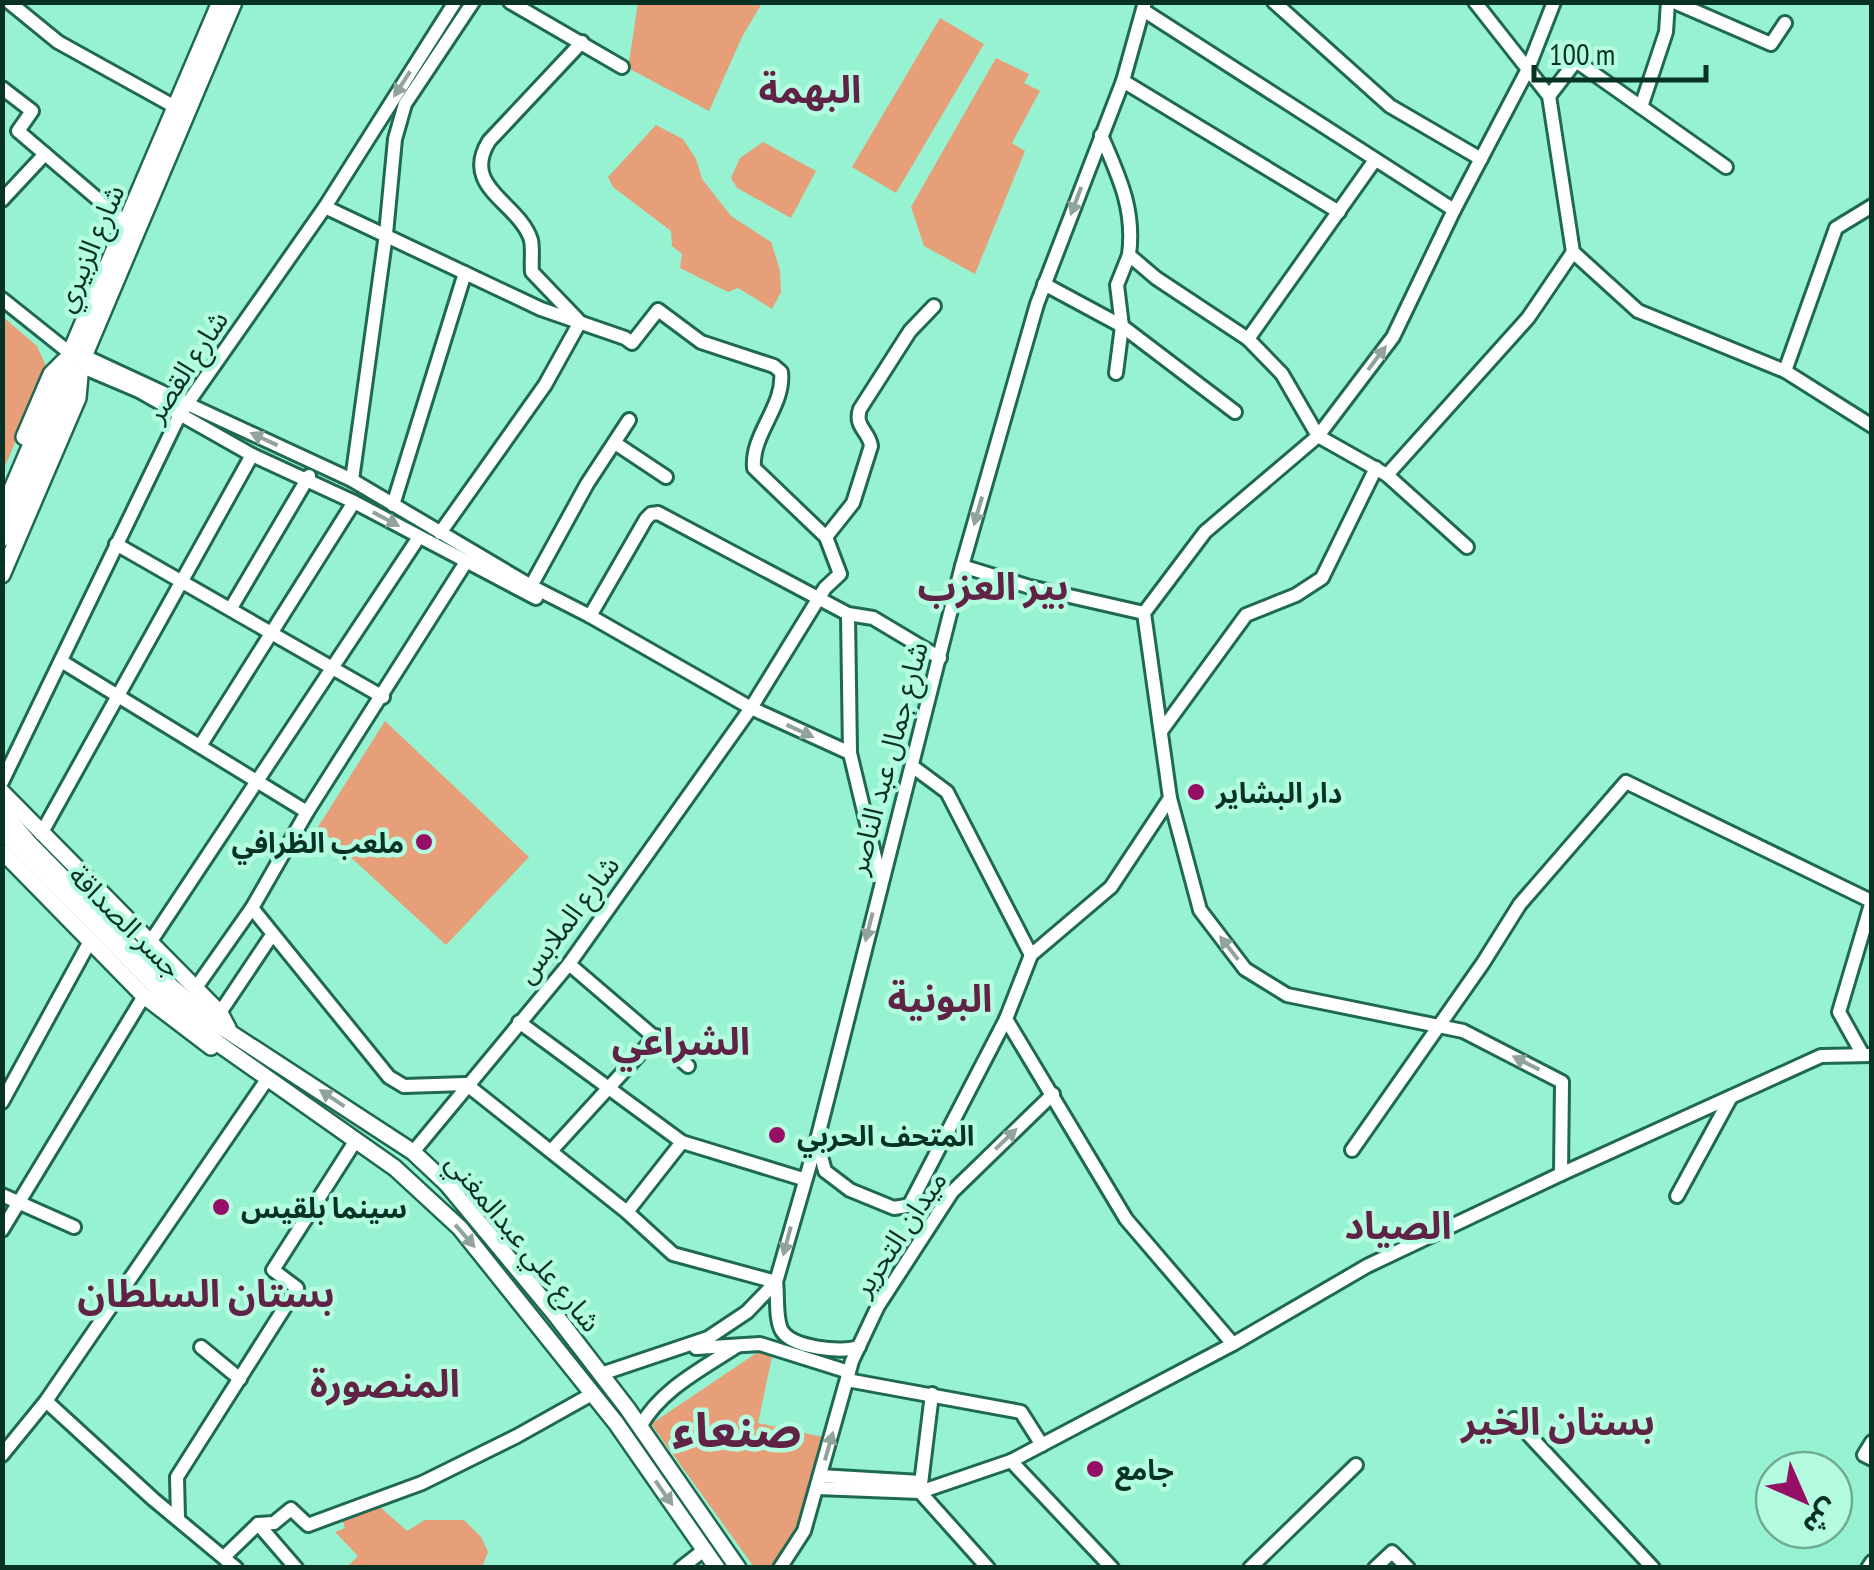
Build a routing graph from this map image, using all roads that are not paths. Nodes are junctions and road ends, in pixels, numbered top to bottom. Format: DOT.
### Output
graph roads {
  1 [pos="9,2"];
  2 [pos="220,2"];
  3 [pos="234,2"];
  4 [pos="244,2"];
  5 [pos="456,2"];
  6 [pos="473,2"];
  7 [pos="510,2"];
  8 [pos="1274,2"];
  9 [pos="1474,2"];
  10 [pos="1554,2"];
  11 [pos="1671,2"];
  12 [pos="1144,6"];
  13 [pos="1785,23"];
  14 [pos="582,42"];
  15 [pos="622,66"];
  16 [pos="1527,71"];
  17 [pos="1122,81"];
  18 [pos="2,88"];
  19 [pos="1549,96"];
  20 [pos="1641,107"];
  21 [pos="177,108"];
  22 [pos="374,126"];
  23 [pos="1102,135"];
  24 [pos="395,140"];
  25 [pos="45,154"];
  26 [pos="1481,159"];
  27 [pos="1375,160"];
  28 [pos="1726,167"];
  29 [pos="2,200"];
  30 [pos="325,206"];
  31 [pos="1872,206"];
  32 [pos="1454,210"];
  33 [pos="1339,212"];
  34 [pos="127,224"];
  35 [pos="386,234"];
  36 [pos="1573,252"];
  37 [pos="1129,256"];
  38 [pos="465,272"];
  39 [pos="1044,284"];
  40 [pos="2,299"];
  41 [pos="934,306"];
  42 [pos="102,314"];
  43 [pos="580,322"];
  44 [pos="1122,326"];
  45 [pos="1248,338"];
  46 [pos="78,359"];
  47 [pos="1786,371"];
  48 [pos="1116,373"];
  49 [pos="183,408"];
  50 [pos="1235,412"];
  51 [pos="629,420"];
  52 [pos="1872,426"];
  53 [pos="1318,436"];
  54 [pos="614,443"];
  55 [pos="252,455"];
  56 [pos="314,462"];
  57 [pos="1381,471"];
  58 [pos="666,477"];
  59 [pos="308,480"];
  60 [pos="352,480"];
  61 [pos="2,488"];
  62 [pos="354,502"];
  63 [pos="393,505"];
  64 [pos="2,512"];
  65 [pos="440,533"];
  66 [pos="826,536"];
  67 [pos="420,537"];
  68 [pos="2,539"];
  69 [pos="116,544"];
  70 [pos="1467,547"];
  71 [pos="466,562"];
  72 [pos="962,566"];
  73 [pos="2,575"];
  74 [pos="182,581"];
  75 [pos="531,586"];
  76 [pos="819,599"];
  77 [pos="231,608"];
  78 [pos="1144,613"];
  79 [pos="848,614"];
  80 [pos="590,616"];
  81 [pos="274,632"];
  82 [pos="940,658"];
  83 [pos="60,661"];
  84 [pos="333,666"];
  85 [pos="699,679"];
  86 [pos="119,696"];
  87 [pos="383,696"];
  88 [pos="751,708"];
  89 [pos="1162,730"];
  90 [pos="200,746"];
  91 [pos="850,753"];
  92 [pos="912,766"];
  93 [pos="255,781"];
  94 [pos="2,782"];
  95 [pos="2,792"];
  96 [pos="1170,798"];
  97 [pos="2,811"];
  98 [pos="307,812"];
  99 [pos="2,830"];
  100 [pos="41,834"];
  101 [pos="2,852"];
  102 [pos="881,880"];
  103 [pos="1871,901"];
  104 [pos="252,908"];
  105 [pos="272,935"];
  106 [pos="90,943"];
  107 [pos="149,944"];
  108 [pos="1031,955"];
  109 [pos="570,964"];
  110 [pos="195,989"];
  111 [pos="144,996"];
  112 [pos="213,1017"];
  113 [pos="1006,1020"];
  114 [pos="519,1022"];
  115 [pos="1440,1026"];
  116 [pos="656,1036"];
  117 [pos="224,1038"];
  118 [pos="1867,1055"];
  119 [pos="688,1066"];
  120 [pos="268,1078"];
  121 [pos="466,1084"];
  122 [pos="608,1089"];
  123 [pos="1054,1094"];
  124 [pos="1732,1096"];
  125 [pos="2,1102"];
  126 [pos="356,1140"];
  127 [pos="817,1140"];
  128 [pos="682,1142"];
  129 [pos="1352,1150"];
  130 [pos="551,1151"];
  131 [pos="413,1152"];
  132 [pos="1561,1174"];
  133 [pos="804,1178"];
  134 [pos="952,1192"];
  135 [pos="2,1195"];
  136 [pos="1678,1196"];
  137 [pos="20,1204"];
  138 [pos="909,1206"];
  139 [pos="627,1212"];
  140 [pos="74,1227"];
  141 [pos="2,1230"];
  142 [pos="776,1282"];
  143 [pos="739,1344"];
  144 [pos="1233,1344"];
  145 [pos="201,1346"];
  146 [pos="859,1347"];
  147 [pos="674,1350"];
  148 [pos="601,1374"];
  149 [pos="848,1376"];
  150 [pos="240,1379"];
  151 [pos="592,1394"];
  152 [pos="932,1394"];
  153 [pos="46,1401"];
  154 [pos="1514,1419"];
  155 [pos="640,1427"];
  156 [pos="1872,1442"];
  157 [pos="1042,1445"];
  158 [pos="2,1455"];
  159 [pos="1872,1459"];
  160 [pos="1011,1461"];
  161 [pos="1356,1465"];
  162 [pos="819,1482"];
  163 [pos="920,1487"];
  164 [pos="178,1518"];
  165 [pos="258,1524"];
  166 [pos="704,1550"];
  167 [pos="225,1556"];
  168 [pos="236,1568"];
  169 [pos="296,1568"];
  170 [pos="681,1568"];
  171 [pos="716,1568"];
  172 [pos="738,1568"];
  173 [pos="780,1568"];
  174 [pos="988,1568"];
  175 [pos="1112,1568"];
  176 [pos="1250,1568"];
  177 [pos="1375,1568"];
  178 [pos="1408,1568"];
  179 [pos="1653,1568"];
  1 -- 21 [label="street"];
  2 -- 21 [label="main road, شارع الزبيري"];
  3 -- 42 [label="main road, شارع الزبيري"];
  4 -- 42 [label="main road, شارع الزبيري"];
  5 -- 22 [label="street, شارع القصر, one-way"];
  6 -- 24 [label="street"];
  7 -- 14 [label="street"];
  8 -- 26 [label="street"];
  9 -- 16 [label="street"];
  10 -- 16 [label="street"];
  11 -- 13 [label="street"];
  11 -- 20 [label="street"];
  12 -- 17 [label="street, شارع جمال عبد الناصر"];
  12 -- 27 [label="street"];
  14 -- 15 [label="street"];
  14 -- 43 [label="street"];
  16 -- 19 [label="street"];
  16 -- 26 [label="street"];
  17 -- 23 [label="street, شارع جمال عبد الناصر"];
  17 -- 33 [label="street"];
  18 -- 25 [label="street"];
  19 -- 20 [label="street"];
  19 -- 36 [label="street"];
  20 -- 28 [label="street"];
  21 -- 34 [label="main road, شارع الزبيري"];
  22 -- 24 [label="street"];
  22 -- 30 [label="street, شارع القصر"];
  23 -- 37 [label="street"];
  23 -- 39 [label="street, شارع جمال عبد الناصر, one-way"];
  24 -- 35 [label="street"];
  25 -- 29 [label="street"];
  25 -- 34 [label="street"];
  26 -- 32 [label="street"];
  27 -- 32 [label="street"];
  27 -- 33 [label="street"];
  30 -- 35 [label="street"];
  30 -- 49 [label="street, شارع القصر"];
  31 -- 47 [label="street"];
  53 -- 32 [label="street, one-way"];
  33 -- 45 [label="street"];
  34 -- 46 [label="main road, شارع الزبيري"];
  35 -- 38 [label="street"];
  35 -- 60 [label="street"];
  36 -- 47 [label="street"];
  36 -- 57 [label="street"];
  37 -- 44 [label="street"];
  37 -- 45 [label="street"];
  38 -- 43 [label="street"];
  38 -- 63 [label="street"];
  39 -- 44 [label="street"];
  39 -- 72 [label="street, شارع جمال عبد الناصر, one-way"];
  40 -- 46 [label="street"];
  41 -- 66 [label="street"];
  42 -- 46 [label="main road, شارع الزبيري"];
  43 -- 65 [label="street"];
  43 -- 66 [label="street"];
  44 -- 48 [label="street"];
  44 -- 50 [label="street"];
  45 -- 53 [label="street"];
  46 -- 49 [label="street"];
  46 -- 61 [label="main road"];
  46 -- 64 [label="main road, شارع الزبيري"];
  46 -- 68 [label="main road, شارع الزبيري"];
  46 -- 73 [label="main road"];
  47 -- 52 [label="street"];
  49 -- 55 [label="street"];
  56 -- 49 [label="street, one-way"];
  49 -- 69 [label="street, شارع القصر"];
  51 -- 54 [label="street"];
  53 -- 57 [label="street"];
  53 -- 78 [label="street"];
  54 -- 58 [label="street"];
  54 -- 75 [label="street"];
  55 -- 59 [label="street"];
  55 -- 74 [label="street"];
  56 -- 59 [label="street"];
  56 -- 60 [label="street"];
  57 -- 70 [label="street"];
  57 -- 89 [label="street"];
  59 -- 62 [label="street"];
  59 -- 77 [label="street"];
  60 -- 63 [label="street"];
  62 -- 67 [label="street, one-way"];
  62 -- 81 [label="street"];
  63 -- 65 [label="street"];
  65 -- 75 [label="street"];
  66 -- 76 [label="street, شارع الملابس"];
  67 -- 71 [label="street"];
  67 -- 84 [label="street"];
  69 -- 74 [label="street"];
  69 -- 83 [label="street, شارع القصر"];
  71 -- 85 [label="street"];
  71 -- 87 [label="street"];
  72 -- 78 [label="street"];
  72 -- 82 [label="street, شارع جمال عبد الناصر"];
  74 -- 77 [label="street"];
  74 -- 86 [label="street"];
  75 -- 80 [label="street"];
  76 -- 79 [label="street"];
  76 -- 80 [label="street"];
  76 -- 88 [label="street, شارع الملابس"];
  77 -- 81 [label="street"];
  78 -- 89 [label="street"];
  79 -- 82 [label="street"];
  79 -- 91 [label="street"];
  80 -- 85 [label="street"];
  81 -- 84 [label="street"];
  81 -- 90 [label="street"];
  82 -- 92 [label="street, شارع جمال عبد الناصر"];
  83 -- 86 [label="street"];
  83 -- 94 [label="street, شارع القصر"];
  84 -- 87 [label="street"];
  84 -- 93 [label="street"];
  85 -- 88 [label="street"];
  86 -- 90 [label="street"];
  86 -- 100 [label="street"];
  87 -- 98 [label="street"];
  88 -- 91 [label="street, one-way"];
  88 -- 109 [label="street, شارع الملابس"];
  89 -- 96 [label="street"];
  90 -- 93 [label="street"];
  91 -- 102 [label="street"];
  92 -- 102 [label="street, شارع جمال عبد الناصر"];
  92 -- 108 [label="street"];
  93 -- 98 [label="street"];
  93 -- 107 [label="street"];
  95 -- 100 [label="main road"];
  96 -- 108 [label="street"];
  115 -- 96 [label="street, one-way"];
  97 -- 112 [label="main road, جسر الصداقة"];
  98 -- 104 [label="street"];
  99 -- 117 [label="main road, جسر الصداقة"];
  100 -- 107 [label="main road"];
  101 -- 106 [label="main road"];
  102 -- 127 [label="street, شارع جمال عبد الناصر, one-way"];
  103 -- 115 [label="street"];
  103 -- 118 [label="street"];
  104 -- 105 [label="street"];
  104 -- 110 [label="street"];
  105 -- 112 [label="street"];
  105 -- 121 [label="street"];
  106 -- 111 [label="main road"];
  106 -- 125 [label="street"];
  107 -- 110 [label="main road"];
  108 -- 113 [label="street"];
  109 -- 114 [label="street, شارع الملابس"];
  109 -- 116 [label="street"];
  110 -- 112 [label="main road"];
  111 -- 117 [label="main road"];
  111 -- 137 [label="street"];
  112 -- 117 [label="main road"];
  113 -- 123 [label="street"];
  113 -- 138 [label="street"];
  114 -- 121 [label="street, شارع الملابس"];
  114 -- 122 [label="street"];
  115 -- 129 [label="street"];
  132 -- 115 [label="street, one-way"];
  116 -- 119 [label="street"];
  116 -- 122 [label="street"];
  117 -- 120 [label="main road, شارع علي عبدالمغني"];
  131 -- 117 [label="main road, شارع علي عبدالمغني, one-way"];
  118 -- 124 [label="street"];
  120 -- 126 [label="main road, شارع علي عبدالمغني"];
  120 -- 153 [label="street"];
  121 -- 130 [label="street"];
  121 -- 131 [label="street, شارع الملابس"];
  122 -- 128 [label="street"];
  122 -- 130 [label="street"];
  134 -- 123 [label="street, ميدان التحرير, one-way"];
  123 -- 144 [label="street"];
  124 -- 132 [label="street"];
  124 -- 136 [label="street"];
  126 -- 150 [label="street"];
  126 -- 151 [label="main road, شارع علي عبدالمغني, one-way"];
  127 -- 133 [label="street, شارع جمال عبد الناصر"];
  127 -- 138 [label="street"];
  128 -- 133 [label="street"];
  128 -- 139 [label="street"];
  130 -- 139 [label="street"];
  131 -- 148 [label="main road, شارع علي عبدالمغني"];
  132 -- 144 [label="street"];
  133 -- 142 [label="street, شارع جمال عبد الناصر, one-way"];
  134 -- 138 [label="street"];
  134 -- 146 [label="street, ميدان التحرير"];
  135 -- 137 [label="street"];
  137 -- 140 [label="street"];
  137 -- 141 [label="street"];
  139 -- 142 [label="street"];
  142 -- 146 [label="street"];
  142 -- 147 [label="street, شارع جمال عبد الناصر"];
  143 -- 147 [label="street"];
  143 -- 149 [label="street"];
  143 -- 155 [label="street"];
  144 -- 157 [label="street"];
  145 -- 150 [label="street"];
  146 -- 149 [label="street, ميدان التحرير"];
  147 -- 148 [label="street, شارع جمال عبد الناصر"];
  148 -- 155 [label="main road, شارع علي عبدالمغني"];
  149 -- 152 [label="street"];
  162 -- 149 [label="street, ميدان التحرير, one-way"];
  150 -- 164 [label="street"];
  151 -- 165 [label="street"];
  151 -- 166 [label="main road, شارع علي عبدالمغني, one-way"];
  152 -- 157 [label="street"];
  152 -- 163 [label="street"];
  153 -- 158 [label="street"];
  153 -- 164 [label="street"];
  154 -- 179 [label="street"];
  155 -- 172 [label="main road, شارع علي عبدالمغني"];
  156 -- 159 [label="street"];
  157 -- 160 [label="street"];
  160 -- 163 [label="street"];
  160 -- 175 [label="street"];
  161 -- 176 [label="street"];
  162 -- 163 [label="street"];
  162 -- 173 [label="street, ميدان التحرير"];
  163 -- 174 [label="street"];
  164 -- 167 [label="street"];
  165 -- 167 [label="street"];
  165 -- 169 [label="street"];
  166 -- 170 [label="street"];
  166 -- 171 [label="main road, شارع علي عبدالمغني"];
  167 -- 168 [label="street"];
  177 -- 178 [label="street"];
}
